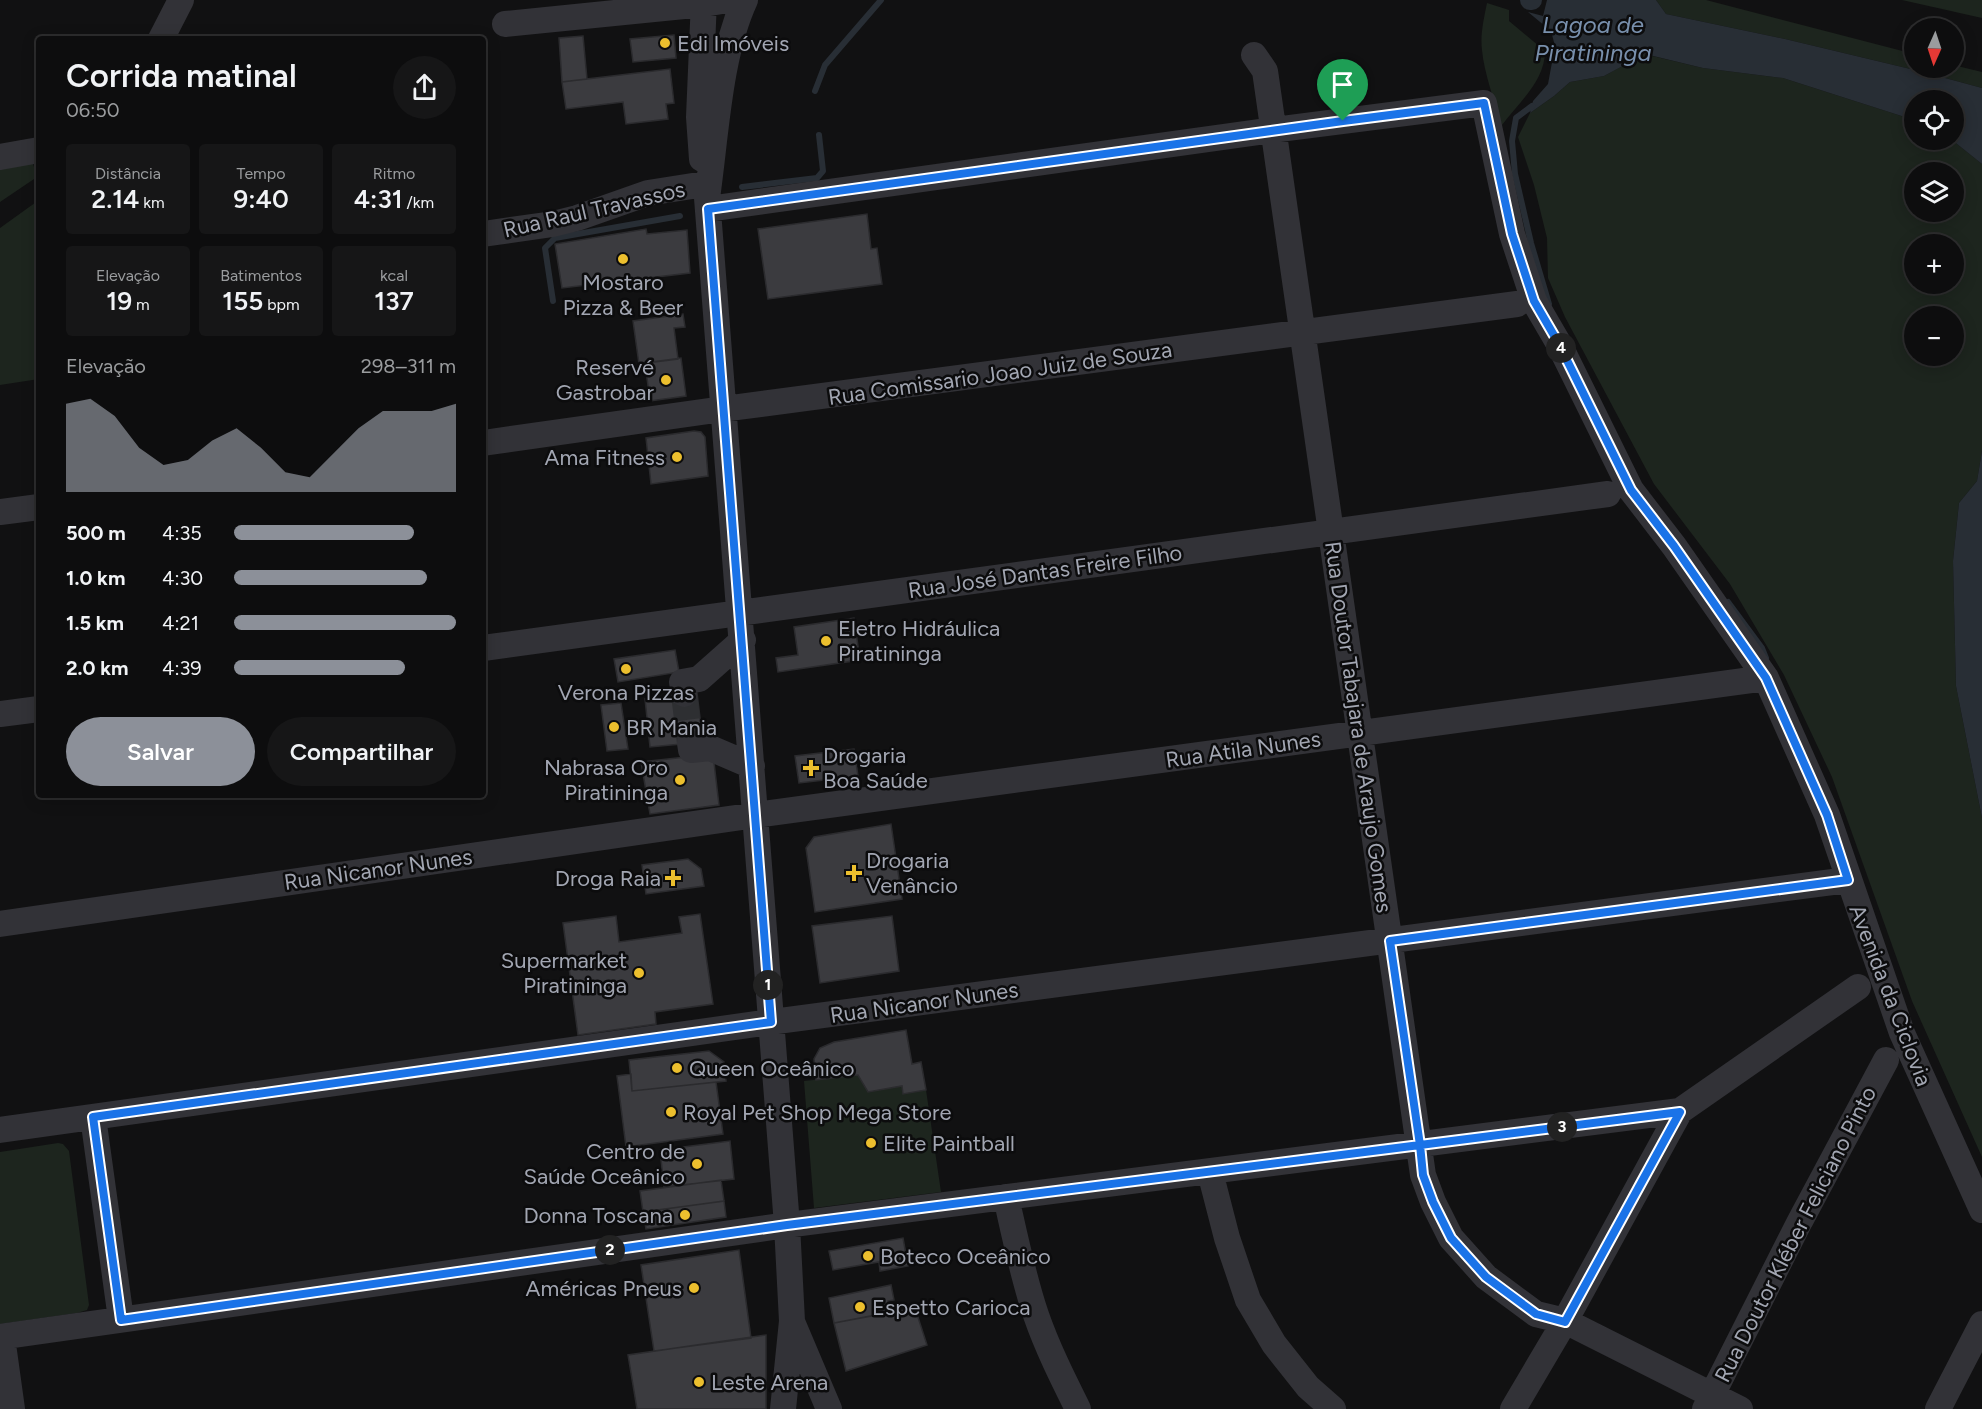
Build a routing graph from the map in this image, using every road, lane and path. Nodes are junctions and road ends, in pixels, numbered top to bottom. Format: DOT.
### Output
graph roads {
  1 [pos="180,0"];
  2 [pos="745,0"];
  3 [pos="763,0"];
  4 [pos="712,1"];
  5 [pos="545,10"];
  6 [pos="505,24"];
  7 [pos="162,36"];
  8 [pos="1254,55"];
  9 [pos="1484,103"];
  10 [pos="1273,130"];
  11 [pos="36,151"];
  12 [pos="0,157"];
  13 [pos="707,197"];
  14 [pos="486,234"];
  15 [pos="1517,304"];
  16 [pos="1303,332"];
  17 [pos="723,410"];
  18 [pos="486,444"];
  19 [pos="1608,494"];
  20 [pos="36,507"];
  21 [pos="0,512"];
  22 [pos="1331,532"];
  23 [pos="741,613"];
  24 [pos="743,640"];
  25 [pos="486,648"];
  26 [pos="1766,678"];
  27 [pos="684,694"];
  28 [pos="36,709"];
  29 [pos="0,714"];
  30 [pos="1360,733"];
  31 [pos="690,743"];
  32 [pos="752,766"];
  33 [pos="756,815"];
  34 [pos="1848,880"];
  35 [pos="0,924"];
  36 [pos="1390,941"];
  37 [pos="1858,987"];
  38 [pos="771,1022"];
  39 [pos="1886,1060"];
  40 [pos="1680,1112"];
  41 [pos="93,1117"];
  42 [pos="0,1130"];
  43 [pos="1420,1145"];
  44 [pos="1210,1172"];
  45 [pos="1006,1197"];
  46 [pos="1982,1210"];
  47 [pos="787,1225"];
  48 [pos="121,1320"];
  49 [pos="792,1321"];
  50 [pos="1565,1322"];
  51 [pos="1982,1324"];
  52 [pos="1,1337"];
  53 [pos="1708,1402"];
  54 [pos="12,1409"];
  55 [pos="783,1409"];
  56 [pos="829,1409"];
  57 [pos="1078,1409"];
  58 [pos="1333,1409"];
  59 [pos="1513,1409"];
  60 [pos="1740,1409"];
  61 [pos="1938,1409"];
  1 -- 7 [label="street"];
  2 -- 13 [label="street"];
  3 -- 13 [label="street"];
  4 -- 5 [label="street"];
  4 -- 13 [label="street"];
  5 -- 6 [label="street"];
  8 -- 10 [label="street, Rua Doutor Tabajara de Araujo Gomes"];
  9 -- 10 [label="street, Rua Raul Travassos"];
  9 -- 26 [label="street, Avenida da Ciclovia"];
  10 -- 13 [label="street, Rua Raul Travassos"];
  10 -- 16 [label="street, Rua Doutor Tabajara de Araujo Gomes"];
  11 -- 12 [label="street"];
  13 -- 14 [label="street, Rua Raul Travassos"];
  13 -- 17 [label="street"];
  15 -- 16 [label="street, Rua Comissario Joao Juiz de Souza"];
  16 -- 17 [label="street, Rua Comissario Joao Juiz de Souza"];
  16 -- 22 [label="street, Rua Doutor Tabajara de Araujo Gomes"];
  17 -- 18 [label="street, Rua Comissario Joao Juiz de Souza"];
  17 -- 23 [label="street"];
  19 -- 22 [label="street, Rua José Dantas Freire Filho"];
  20 -- 21 [label="street"];
  22 -- 23 [label="street, Rua José Dantas Freire Filho"];
  22 -- 30 [label="street, Rua Doutor Tabajara de Araujo Gomes"];
  23 -- 24 [label="street"];
  23 -- 25 [label="street, Rua José Dantas Freire Filho"];
  24 -- 27 [label="street"];
  24 -- 32 [label="street"];
  26 -- 30 [label="street, Rua Atila Nunes"];
  26 -- 34 [label="street, Avenida da Ciclovia"];
  28 -- 29 [label="street"];
  30 -- 33 [label="street, Rua Atila Nunes"];
  30 -- 36 [label="street, Rua Doutor Tabajara de Araujo Gomes"];
  31 -- 32 [label="street"];
  32 -- 33 [label="street"];
  33 -- 35 [label="street, Rua Nicanor Nunes"];
  33 -- 38 [label="street"];
  34 -- 36 [label="street, Rua Nicanor Nunes"];
  34 -- 46 [label="street, Avenida da Ciclovia"];
  36 -- 38 [label="street, Rua Nicanor Nunes"];
  36 -- 43 [label="street, Rua Doutor Tabajara de Araujo Gomes"];
  37 -- 40 [label="street"];
  38 -- 41 [label="street, Rua Nicanor Nunes"];
  38 -- 47 [label="street"];
  39 -- 53 [label="street, Rua Doutor Kléber Feliciano Pinto"];
  40 -- 43 [label="street"];
  40 -- 50 [label="street"];
  41 -- 42 [label="street, Rua Nicanor Nunes"];
  41 -- 48 [label="street"];
  43 -- 44 [label="street"];
  43 -- 50 [label="street, Rua Doutor Tabajara de Araujo Gomes"];
  44 -- 45 [label="street"];
  44 -- 58 [label="street"];
  45 -- 47 [label="street"];
  45 -- 57 [label="street"];
  47 -- 48 [label="street"];
  47 -- 49 [label="street"];
  48 -- 52 [label="street"];
  49 -- 55 [label="street"];
  49 -- 56 [label="street"];
  50 -- 53 [label="street, Rua Doutor Tabajara de Araujo Gomes"];
  50 -- 59 [label="street"];
  51 -- 61 [label="street"];
  52 -- 54 [label="street"];
  53 -- 60 [label="street, Rua Doutor Tabajara de Araujo Gomes"];
}
